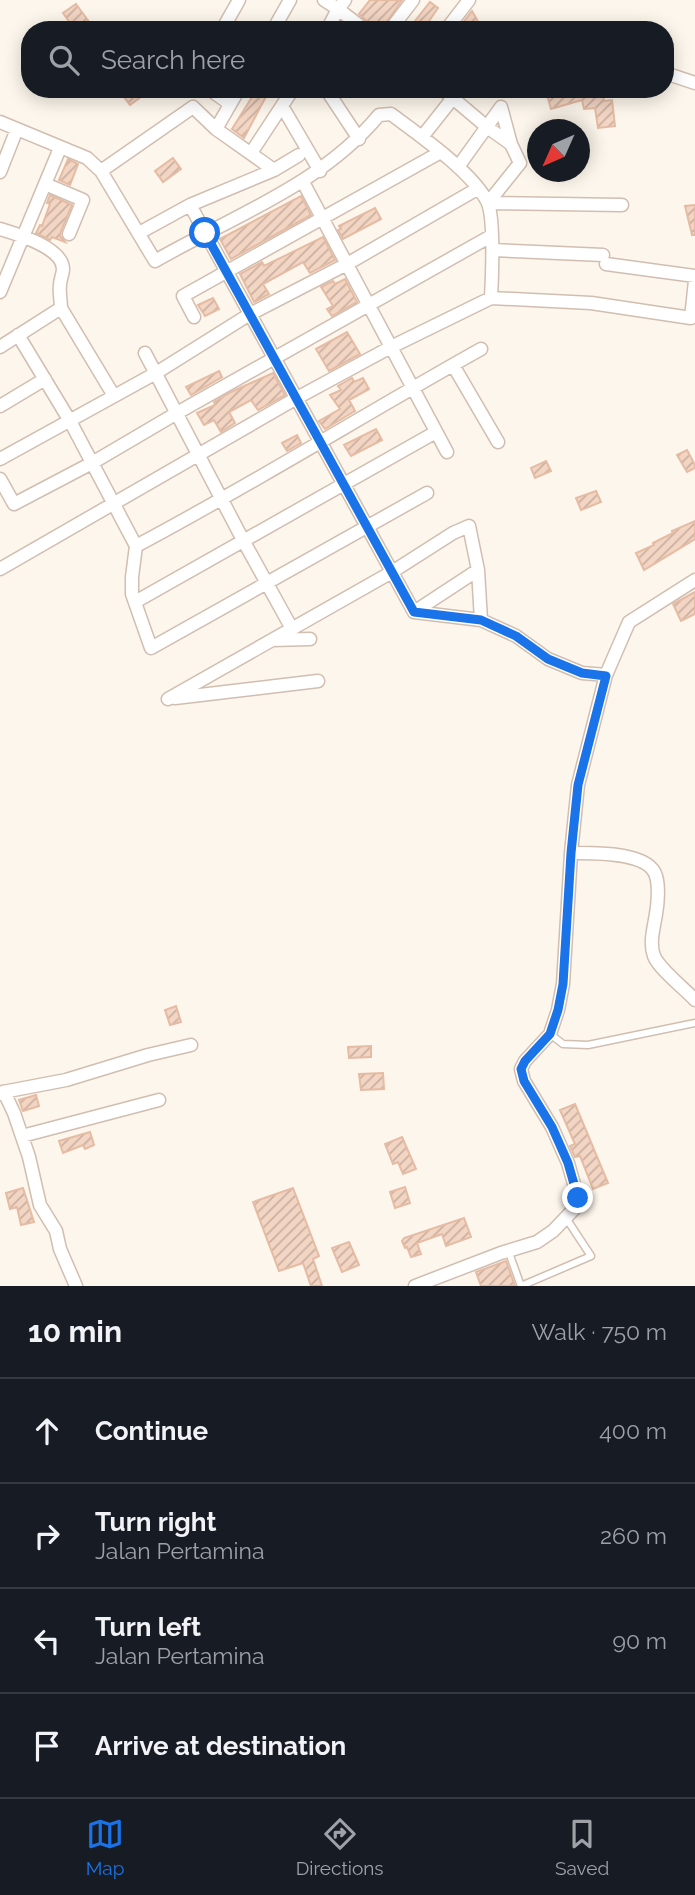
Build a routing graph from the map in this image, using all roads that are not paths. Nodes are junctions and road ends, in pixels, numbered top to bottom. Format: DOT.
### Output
graph roads {
  1 [pos="239,0"];
  2 [pos="290,0"];
  3 [pos="324,0"];
  4 [pos="413,0"];
  5 [pos="469,0"];
  6 [pos="341,5"];
  7 [pos="227,21"];
  8 [pos="278,21"];
  9 [pos="332,21"];
  10 [pos="356,21"];
  11 [pos="397,21"];
  12 [pos="453,21"];
  13 [pos="674,76"];
  14 [pos="695,83"];
  15 [pos="222,98"];
  16 [pos="234,98"];
  17 [pos="287,98"];
  18 [pos="332,98"];
  19 [pos="454,98"];
  20 [pos="461,98"];
  21 [pos="230,104"];
  22 [pos="282,106"];
  23 [pos="0,122"];
  24 [pos="487,127"];
  25 [pos="17,129"];
  26 [pos="216,129"];
  27 [pos="422,137"];
  28 [pos="359,139"];
  29 [pos="511,144"];
  30 [pos="60,148"];
  31 [pos="251,153"];
  32 [pos="439,153"];
  33 [pos="299,155"];
  34 [pos="457,167"];
  35 [pos="274,170"];
  36 [pos="101,171"];
  37 [pos="320,171"];
  38 [pos="0,172"];
  39 [pos="303,182"];
  40 [pos="45,184"];
  41 [pos="477,189"];
  42 [pos="488,203"];
  43 [pos="190,205"];
  44 [pos="622,205"];
  45 [pos="322,218"];
  46 [pos="0,229"];
  47 [pos="139,233"];
  48 [pos="205,233"];
  49 [pos="69,234"];
  50 [pos="22,236"];
  51 [pos="491,236"];
  52 [pos="493,250"];
  53 [pos="347,264"];
  54 [pos="226,272"];
  55 [pos="695,279"];
  56 [pos="0,292"];
  57 [pos="491,298"];
  58 [pos="369,305"];
  59 [pos="61,308"];
  60 [pos="250,314"];
  61 [pos="194,317"];
  62 [pos="18,335"];
  63 [pos="0,347"];
  64 [pos="391,347"];
  65 [pos="481,349"];
  66 [pos="145,353"];
  67 [pos="275,359"];
  68 [pos="453,365"];
  69 [pos="156,373"];
  70 [pos="45,379"];
  71 [pos="412,387"];
  72 [pos="114,396"];
  73 [pos="295,399"];
  74 [pos="0,405"];
  75 [pos="177,413"];
  76 [pos="69,421"];
  77 [pos="436,432"];
  78 [pos="320,442"];
  79 [pos="498,442"];
  80 [pos="447,452"];
  81 [pos="198,455"];
  82 [pos="0,459"];
  83 [pos="92,463"];
  84 [pos="0,479"];
  85 [pos="344,485"];
  86 [pos="426,493"];
  87 [pos="222,500"];
  88 [pos="113,503"];
  89 [pos="367,527"];
  90 [pos="243,540"];
  91 [pos="136,546"];
  92 [pos="0,569"];
  93 [pos="478,570"];
  94 [pos="392,572"];
  95 [pos="695,580"];
  96 [pos="267,584"];
  97 [pos="135,602"];
  98 [pos="414,612"];
  99 [pos="481,620"];
  100 [pos="292,627"];
  101 [pos="310,639"];
  102 [pos="268,641"];
  103 [pos="606,676"];
  104 [pos="318,681"];
  105 [pos="571,853"];
  106 [pos="695,1000"];
  107 [pos="695,1023"];
  108 [pos="550,1034"];
  109 [pos="191,1045"];
  110 [pos="2,1093"];
  111 [pos="159,1100"];
  112 [pos="22,1136"];
  113 [pos="566,1218"];
  114 [pos="508,1250"];
  115 [pos="76,1286"];
  116 [pos="415,1286"];
  1 -- 7 [label="street"];
  2 -- 8 [label="street"];
  3 -- 6 [label="street"];
  4 -- 11 [label="street"];
  5 -- 12 [label="street"];
  6 -- 9 [label="street"];
  6 -- 10 [label="street"];
  13 -- 14 [label="street"];
  15 -- 21 [label="street"];
  16 -- 21 [label="street"];
  17 -- 22 [label="street"];
  18 -- 28 [label="street"];
  19 -- 27 [label="street"];
  20 -- 24 [label="street"];
  21 -- 26 [label="street"];
  22 -- 31 [label="street"];
  22 -- 37 [label="street"];
  23 -- 25 [label="street"];
  24 -- 29 [label="street"];
  24 -- 29 [label="street"];
  24 -- 34 [label="street"];
  25 -- 30 [label="street"];
  25 -- 38 [label="street"];
  26 -- 31 [label="street"];
  26 -- 36 [label="street"];
  27 -- 28 [label="street"];
  27 -- 32 [label="street"];
  28 -- 37 [label="street"];
  29 -- 42 [label="street"];
  30 -- 36 [label="street"];
  30 -- 40 [label="street"];
  31 -- 35 [label="street"];
  32 -- 34 [label="street"];
  32 -- 45 [label="street"];
  33 -- 35 [label="street"];
  34 -- 41 [label="street"];
  35 -- 43 [label="street"];
  36 -- 47 [label="street"];
  37 -- 39 [label="street"];
  39 -- 45 [label="street"];
  39 -- 48 [label="street"];
  40 -- 49 [label="street"];
  40 -- 50 [label="street"];
  41 -- 42 [label="street"];
  41 -- 53 [label="street"];
  42 -- 44 [label="street"];
  42 -- 51 [label="street"];
  43 -- 47 [label="street"];
  43 -- 48 [label="street"];
  45 -- 53 [label="street"];
  45 -- 54 [label="street"];
  46 -- 50 [label="street"];
  47 -- 48 [label="street"];
  48 -- 54 [label="street"];
  50 -- 56 [label="street"];
  50 -- 59 [label="street"];
  51 -- 52 [label="street"];
  51 -- 58 [label="street"];
  52 -- 55 [label="street"];
  52 -- 57 [label="street"];
  53 -- 58 [label="street"];
  53 -- 60 [label="street"];
  54 -- 60 [label="street"];
  54 -- 61 [label="street"];
  55 -- 57 [label="street"];
  57 -- 64 [label="street"];
  58 -- 64 [label="street"];
  58 -- 67 [label="street"];
  59 -- 62 [label="street"];
  59 -- 72 [label="street"];
  60 -- 67 [label="street"];
  60 -- 69 [label="street"];
  62 -- 63 [label="street"];
  62 -- 70 [label="street"];
  64 -- 71 [label="street"];
  64 -- 73 [label="street"];
  65 -- 68 [label="street"];
  66 -- 69 [label="street"];
  67 -- 73 [label="street"];
  67 -- 75 [label="street"];
  68 -- 71 [label="street"];
  68 -- 79 [label="street"];
  69 -- 72 [label="street"];
  69 -- 75 [label="street"];
  70 -- 74 [label="street"];
  70 -- 76 [label="street"];
  71 -- 77 [label="street"];
  71 -- 78 [label="street"];
  72 -- 76 [label="street"];
  73 -- 78 [label="street"];
  73 -- 81 [label="street"];
  75 -- 81 [label="street"];
  75 -- 83 [label="street"];
  76 -- 82 [label="street"];
  76 -- 83 [label="street"];
  77 -- 80 [label="street"];
  77 -- 85 [label="street"];
  78 -- 85 [label="street"];
  78 -- 87 [label="street"];
  81 -- 87 [label="street"];
  81 -- 88 [label="street"];
  83 -- 84 [label="street"];
  83 -- 88 [label="street"];
  85 -- 89 [label="street"];
  85 -- 90 [label="street"];
  86 -- 89 [label="street"];
  87 -- 90 [label="street"];
  87 -- 91 [label="street"];
  88 -- 91 [label="street"];
  88 -- 92 [label="street"];
  89 -- 94 [label="street"];
  89 -- 96 [label="street"];
  90 -- 96 [label="street"];
  90 -- 97 [label="street"];
  91 -- 97 [label="street"];
  93 -- 94 [label="street"];
  93 -- 98 [label="street"];
  93 -- 99 [label="street"];
  94 -- 98 [label="street"];
  94 -- 100 [label="street"];
  95 -- 103 [label="street"];
  96 -- 97 [label="street"];
  96 -- 100 [label="street"];
  98 -- 99 [label="street"];
  99 -- 103 [label="street"];
  100 -- 102 [label="street"];
  101 -- 102 [label="street"];
  102 -- 104 [label="street"];
  103 -- 105 [label="street"];
  105 -- 106 [label="street"];
  105 -- 108 [label="street"];
  107 -- 108 [label="lane"];
  108 -- 113 [label="street"];
  109 -- 110 [label="street"];
  110 -- 112 [label="street"];
  111 -- 112 [label="street"];
  112 -- 115 [label="street"];
  113 -- 114 [label="street"];
  113 -- 114 [label="lane"];
  114 -- 116 [label="street"];
}
